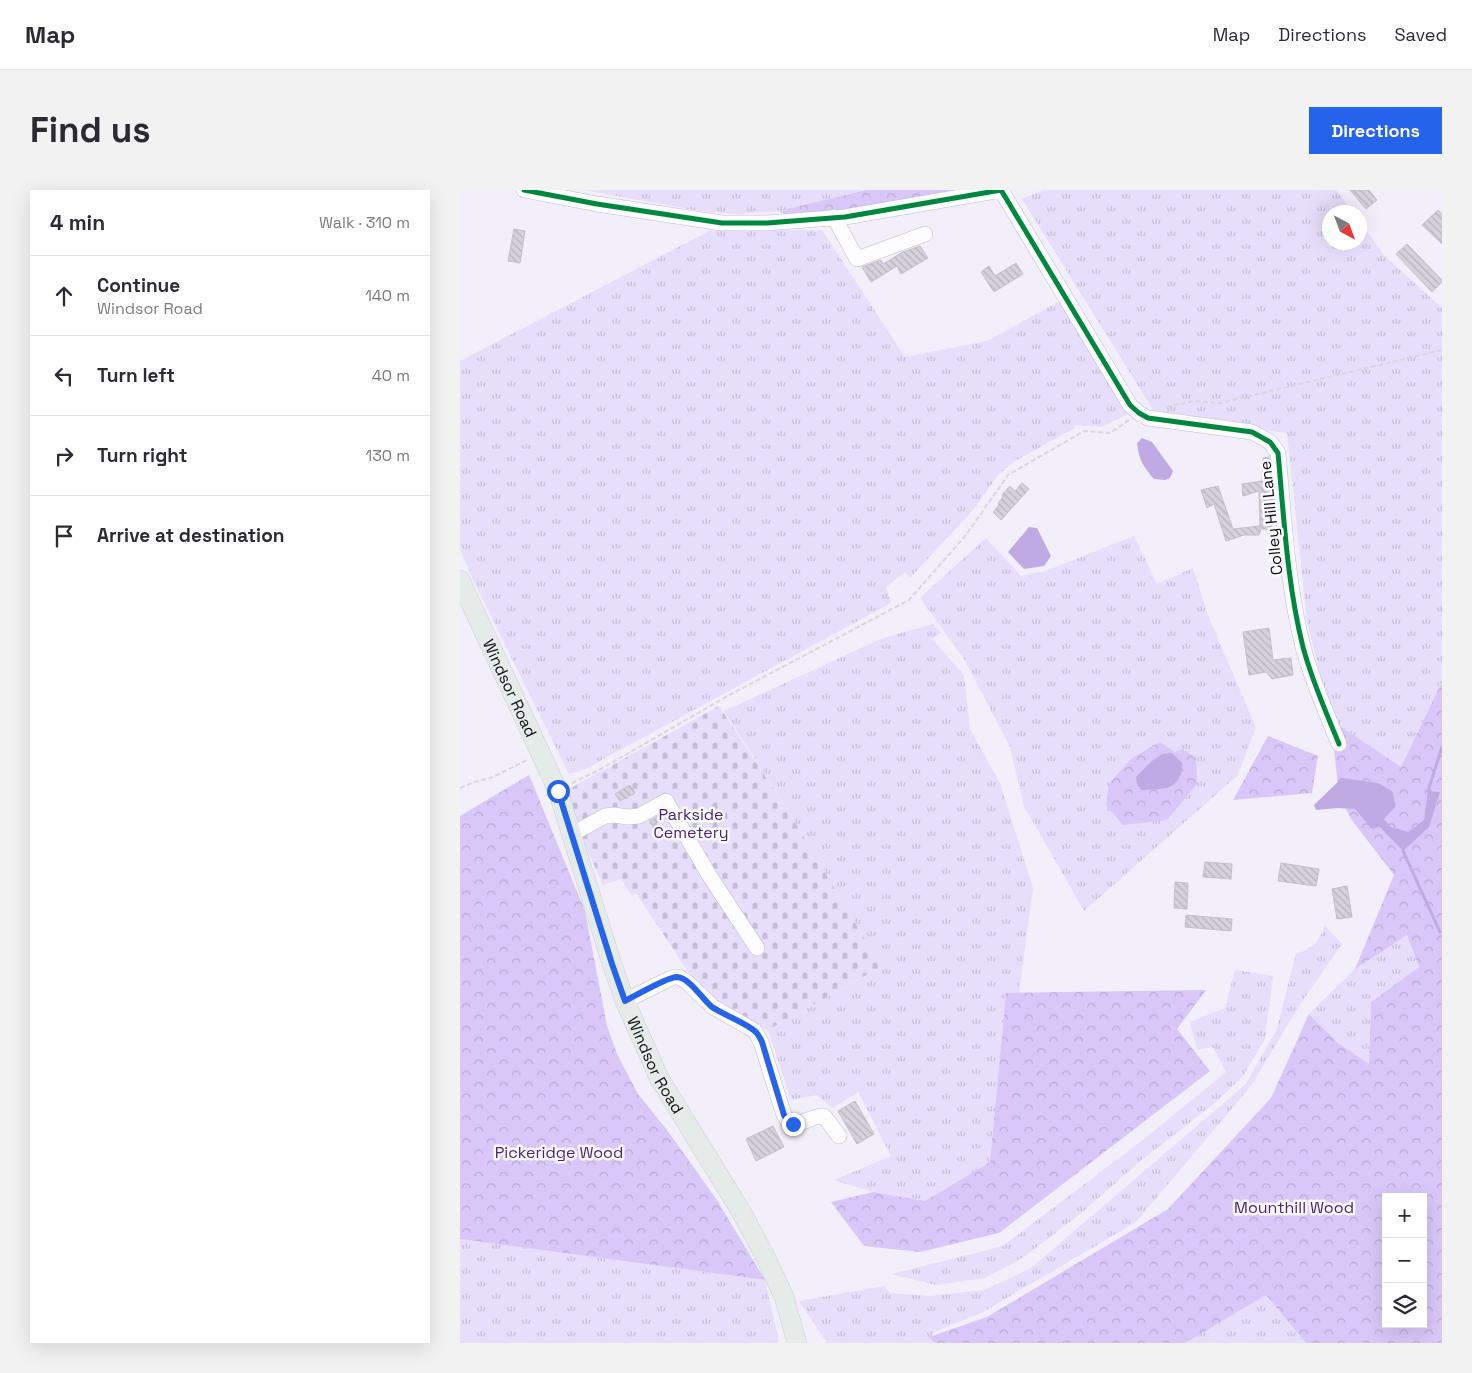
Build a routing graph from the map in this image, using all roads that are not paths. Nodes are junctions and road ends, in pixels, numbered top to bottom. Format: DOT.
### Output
graph roads {
  1 [pos="524,190"];
  2 [pos="1001,190"];
  3 [pos="834,217"];
  4 [pos="925,234"];
  5 [pos="460,580"];
  6 [pos="1339,744"];
  7 [pos="572,834"];
  8 [pos="757,948"];
  9 [pos="625,1001"];
  10 [pos="839,1136"];
  11 [pos="797,1343"];
  1 -- 3 [label="street"];
  2 -- 3 [label="street"];
  2 -- 6 [label="street, Colley Hill Lane"];
  3 -- 4 [label="street"];
  5 -- 7 [label="main road, Windsor Road"];
  7 -- 8 [label="street"];
  7 -- 9 [label="main road, Windsor Road"];
  9 -- 10 [label="street"];
  9 -- 11 [label="main road, Windsor Road"];
}
